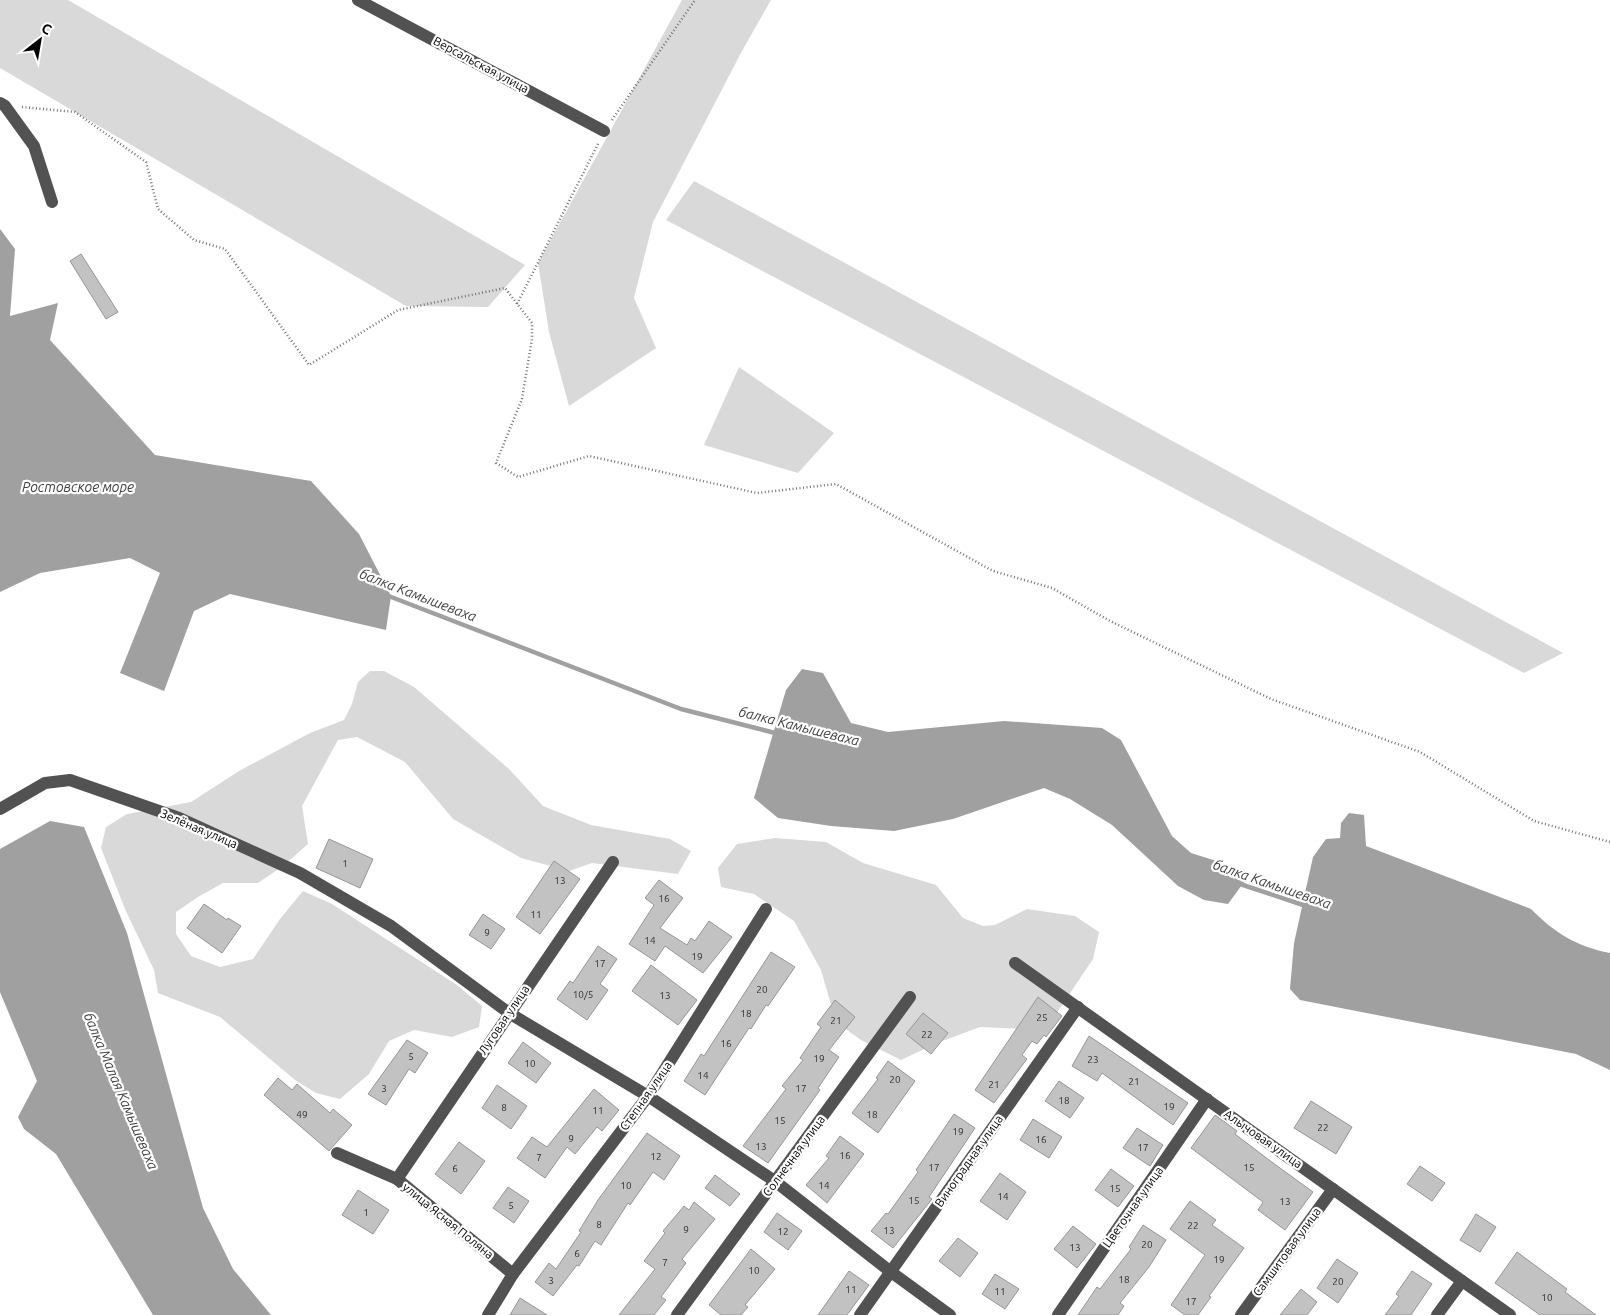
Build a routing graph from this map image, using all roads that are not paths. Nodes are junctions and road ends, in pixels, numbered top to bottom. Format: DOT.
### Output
graph roads {
  1 [pos="358,0"];
  2 [pos="3,104"];
  3 [pos="604,131"];
  4 [pos="52,202"];
  5 [pos="0,809"];
  6 [pos="613,862"];
  7 [pos="766,909"];
  8 [pos="1015,963"];
  9 [pos="910,996"];
  10 [pos="1078,1007"];
  11 [pos="508,1013"];
  12 [pos="648,1096"];
  13 [pos="1207,1100"];
  14 [pos="336,1153"];
  15 [pos="397,1179"];
  16 [pos="776,1182"];
  17 [pos="1333,1189"];
  18 [pos="891,1272"];
  19 [pos="513,1274"];
  20 [pos="1462,1281"];
  21 [pos="488,1315"];
  22 [pos="678,1315"];
  23 [pos="860,1315"];
  24 [pos="950,1315"];
  25 [pos="1058,1315"];
  26 [pos="1241,1315"];
  27 [pos="1437,1315"];
  28 [pos="1510,1315"];
  1 -- 3 [label="street, Версальская улица"];
  2 -- 4 [label="street"];
  5 -- 11 [label="street, Зелёная улица"];
  6 -- 11 [label="street, Луговая улица"];
  7 -- 12 [label="street, Степная улица"];
  8 -- 10 [label="street, Алычовая улица"];
  9 -- 16 [label="street, Солнечная улица"];
  10 -- 13 [label="street, Алычовая улица"];
  10 -- 18 [label="street, Виноградная улица"];
  11 -- 12 [label="street, Зелёная улица"];
  11 -- 15 [label="street, Луговая улица"];
  12 -- 16 [label="street, Зелёная улица"];
  12 -- 19 [label="street, Степная улица"];
  13 -- 17 [label="street, Алычовая улица"];
  13 -- 25 [label="street, Цветочная улица"];
  14 -- 15 [label="street, улица Ясная Поляна"];
  15 -- 19 [label="street, улица Ясная Поляна"];
  16 -- 18 [label="street, Зелёная улица"];
  16 -- 22 [label="street, Солнечная улица"];
  17 -- 20 [label="street, Алычовая улица"];
  17 -- 26 [label="street, Самшитовая улица"];
  18 -- 23 [label="street, Виноградная улица"];
  18 -- 24 [label="street, Зелёная улица"];
  19 -- 21 [label="street"];
  20 -- 27 [label="street"];
  20 -- 28 [label="street, Алычовая улица"];
}
